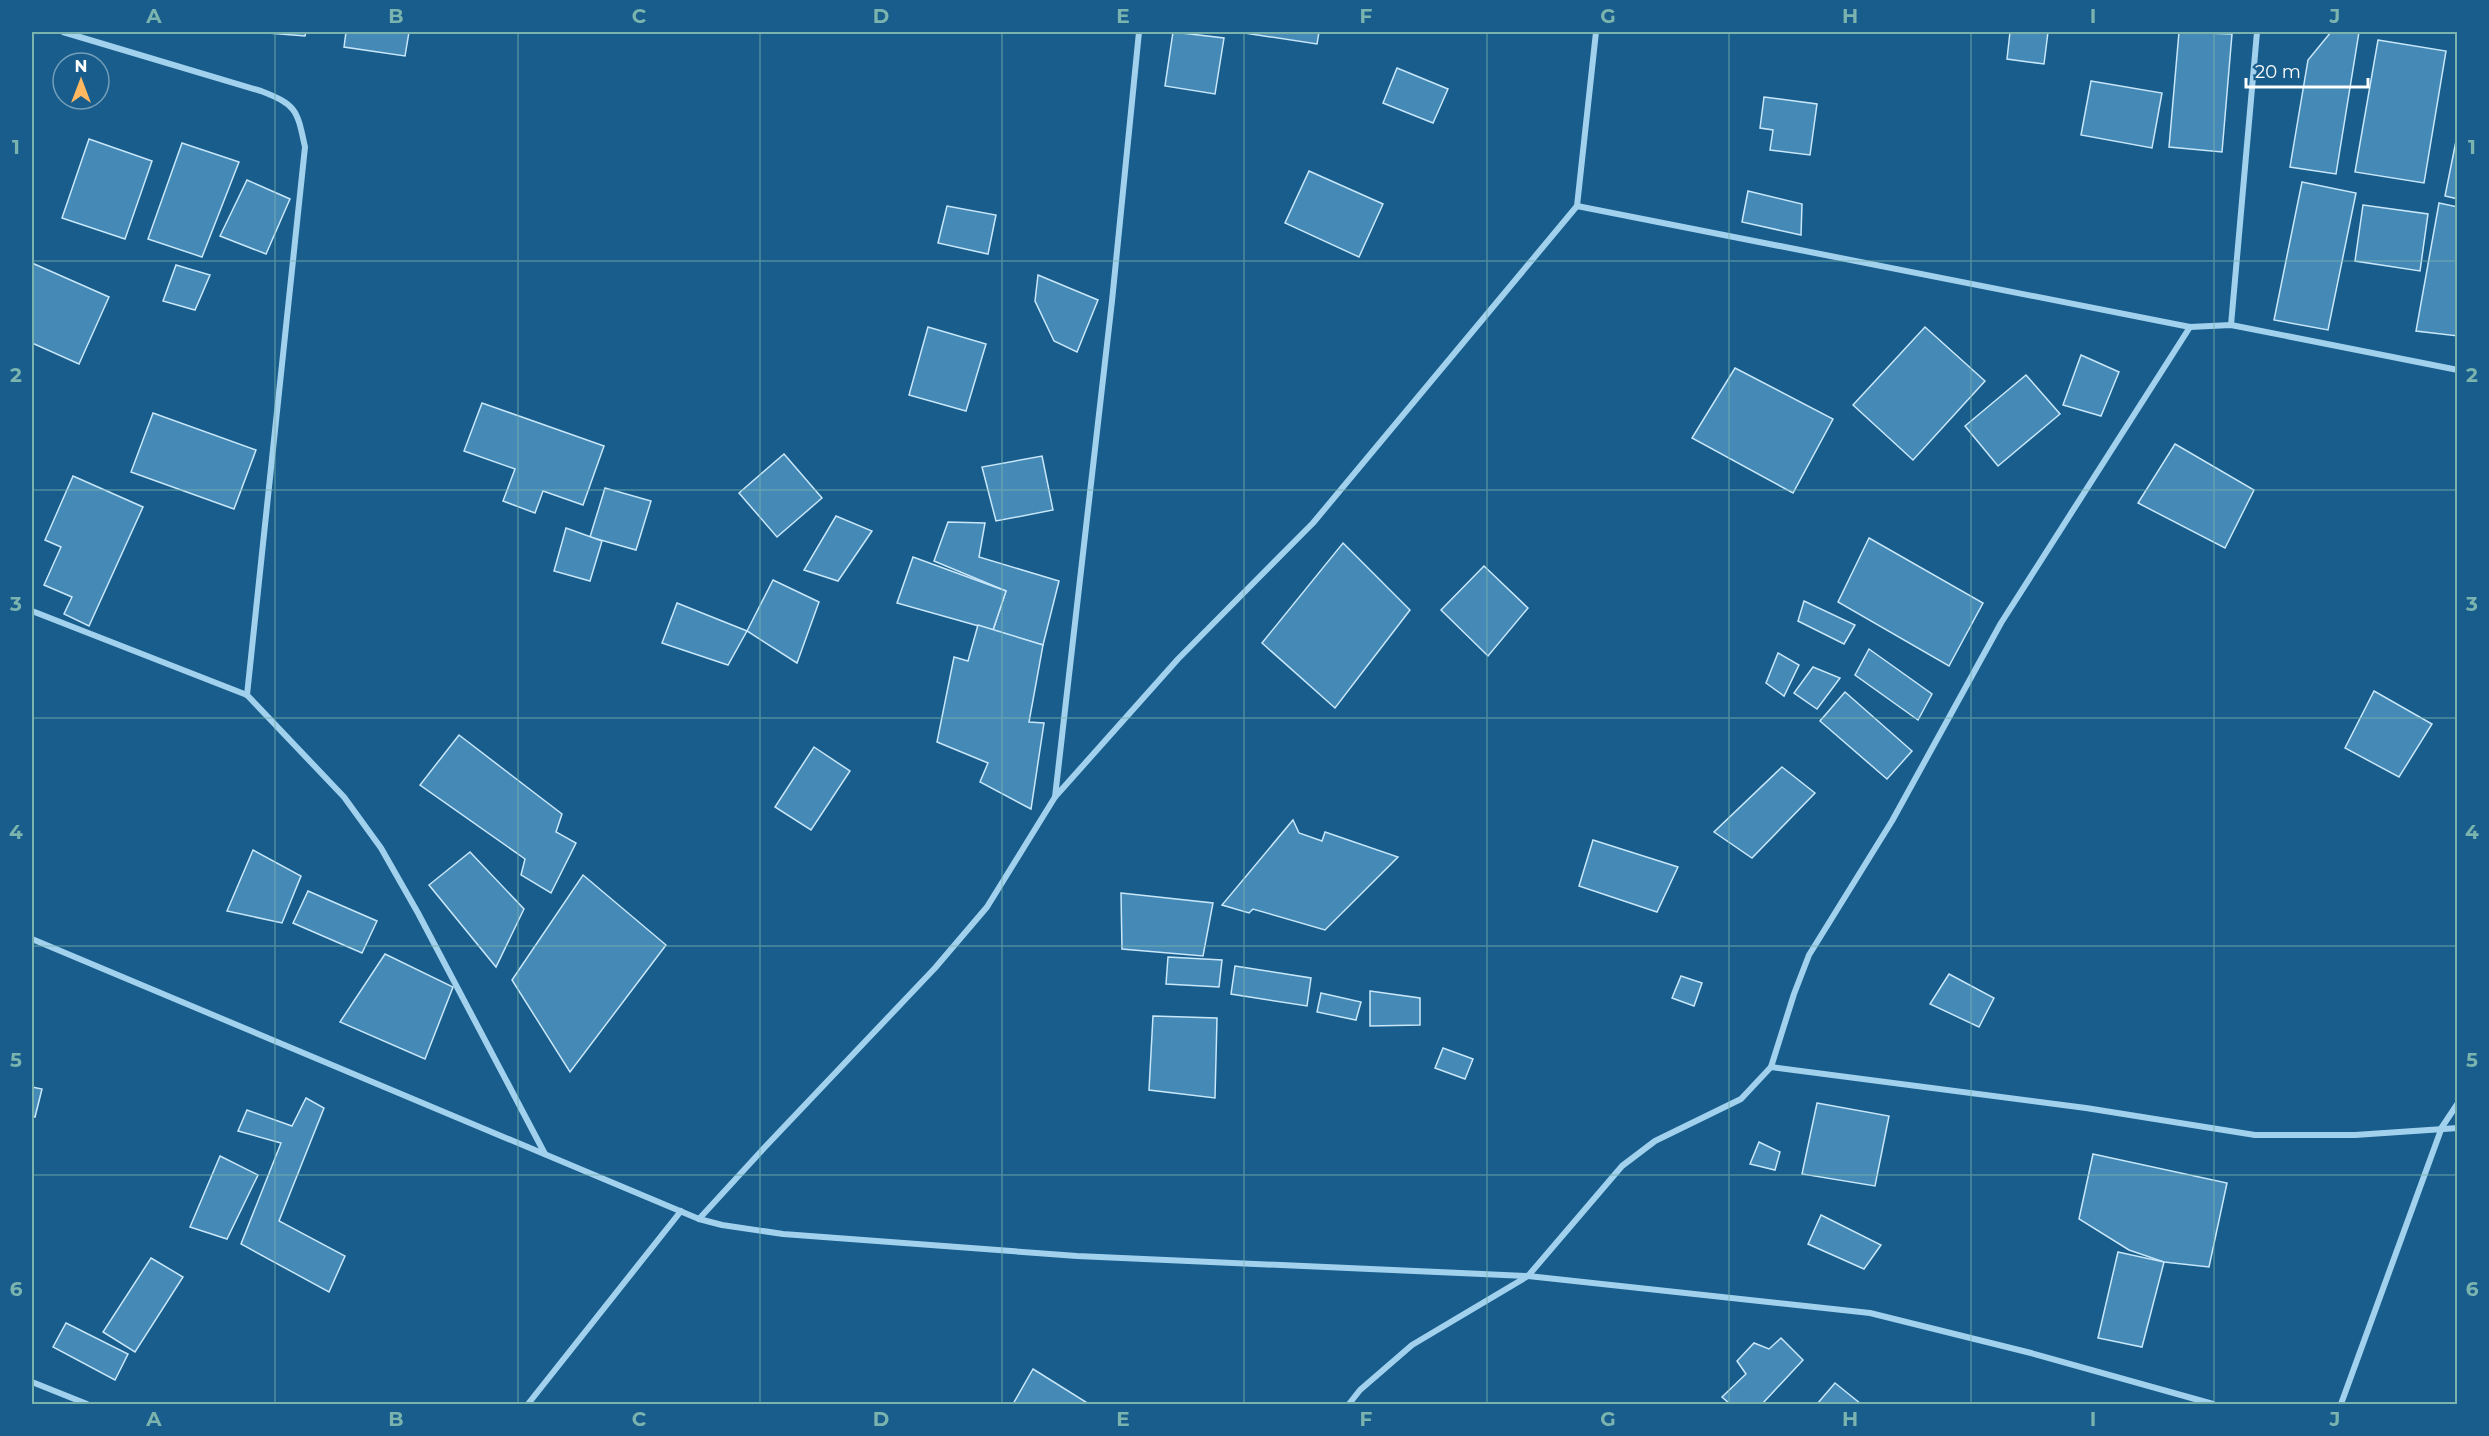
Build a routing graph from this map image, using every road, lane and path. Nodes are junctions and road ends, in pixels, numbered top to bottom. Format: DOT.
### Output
graph roads {
  1 [pos="63,32"];
  2 [pos="1139,32"];
  3 [pos="1596,32"];
  4 [pos="2257,32"];
  5 [pos="1577,206"];
  6 [pos="2231,325"];
  7 [pos="2190,327"];
  8 [pos="2457,370"];
  9 [pos="32,611"];
  10 [pos="247,695"];
  11 [pos="1055,797"];
  12 [pos="32,939"];
  13 [pos="1771,1067"];
  14 [pos="2457,1103"];
  15 [pos="2442,1127"];
  16 [pos="2457,1128"];
  17 [pos="545,1154"];
  18 [pos="681,1211"];
  19 [pos="699,1220"];
  20 [pos="1528,1276"];
  21 [pos="32,1382"];
  22 [pos="87,1404"];
  23 [pos="528,1404"];
  24 [pos="1349,1404"];
  25 [pos="2213,1404"];
  26 [pos="2341,1404"];
  1 -- 10 [label="street"];
  2 -- 11 [label="street"];
  3 -- 5 [label="street"];
  4 -- 6 [label="street"];
  5 -- 7 [label="street"];
  5 -- 11 [label="street"];
  6 -- 7 [label="street"];
  6 -- 8 [label="street"];
  7 -- 13 [label="street"];
  9 -- 10 [label="street"];
  10 -- 17 [label="street"];
  11 -- 19 [label="street"];
  12 -- 17 [label="street"];
  13 -- 15 [label="street"];
  13 -- 20 [label="street"];
  14 -- 15 [label="street"];
  15 -- 16 [label="street"];
  15 -- 26 [label="street"];
  17 -- 18 [label="street"];
  18 -- 19 [label="street"];
  18 -- 23 [label="street"];
  19 -- 20 [label="street"];
  20 -- 24 [label="street"];
  20 -- 25 [label="street"];
  21 -- 22 [label="street"];
}
